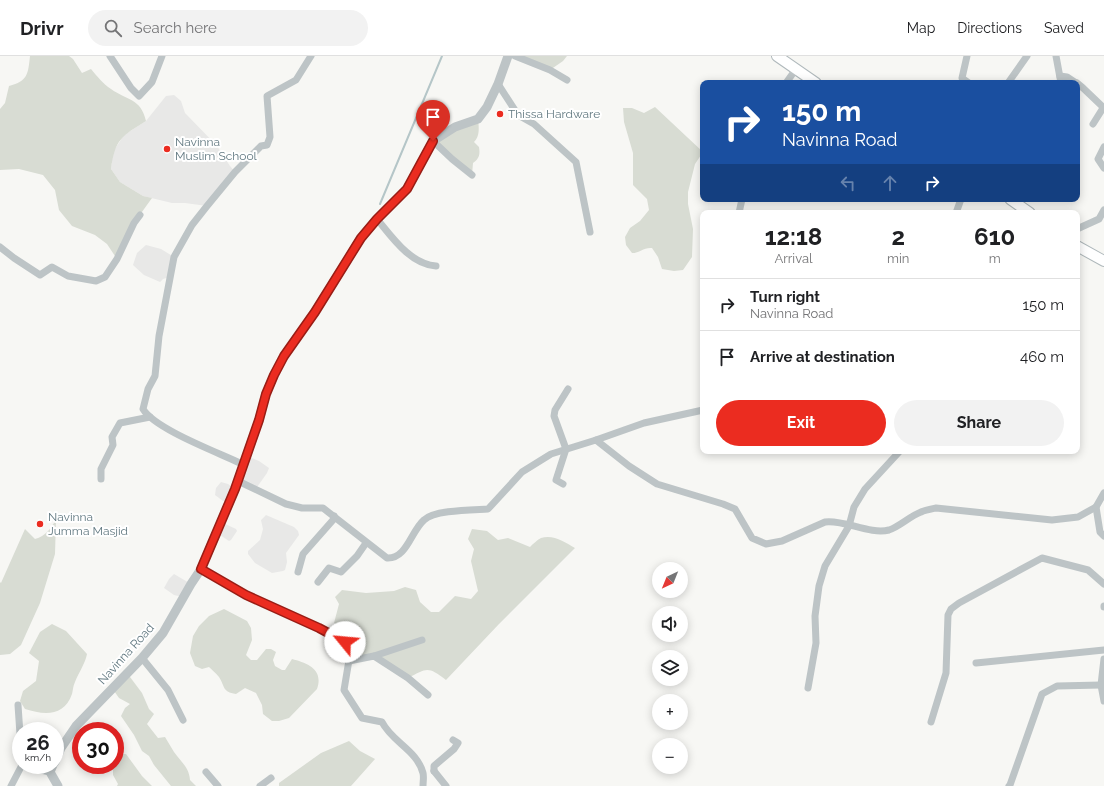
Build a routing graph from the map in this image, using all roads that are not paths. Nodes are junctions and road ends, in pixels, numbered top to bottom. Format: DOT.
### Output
graph roads {
  1 [pos="110,56"];
  2 [pos="162,56"];
  3 [pos="311,56"];
  4 [pos="508,56"];
  5 [pos="515,56"];
  6 [pos="777,56"];
  7 [pos="967,56"];
  8 [pos="1027,56"];
  9 [pos="1056,56"];
  10 [pos="796,69"];
  11 [pos="567,80"];
  12 [pos="788,80"];
  13 [pos="812,80"];
  14 [pos="960,80"];
  15 [pos="1010,80"];
  16 [pos="1061,80"];
  17 [pos="1072,80"];
  18 [pos="498,84"];
  19 [pos="1080,86"];
  20 [pos="1104,108"];
  21 [pos="1093,124"];
  22 [pos="433,141"];
  23 [pos="1104,146"];
  24 [pos="1104,168"];
  25 [pos="472,175"];
  26 [pos="1016,202"];
  27 [pos="1026,210"];
  28 [pos="1104,210"];
  29 [pos="140,215"];
  30 [pos="377,219"];
  31 [pos="1080,228"];
  32 [pos="590,232"];
  33 [pos="0,247"];
  34 [pos="1080,248"];
  35 [pos="1103,259"];
  36 [pos="436,266"];
  37 [pos="568,389"];
  38 [pos="700,411"];
  39 [pos="150,418"];
  40 [pos="596,440"];
  41 [pos="566,450"];
  42 [pos="897,454"];
  43 [pos="244,463"];
  44 [pos="101,479"];
  45 [pos="238,481"];
  46 [pos="563,484"];
  47 [pos="1104,493"];
  48 [pos="1096,507"];
  49 [pos="334,516"];
  50 [pos="849,526"];
  51 [pos="1104,536"];
  52 [pos="366,542"];
  53 [pos="201,569"];
  54 [pos="298,572"];
  55 [pos="318,582"];
  56 [pos="1104,584"];
  57 [pos="422,640"];
  58 [pos="1104,650"];
  59 [pos="374,656"];
  60 [pos="142,658"];
  61 [pos="1104,659"];
  62 [pos="349,661"];
  63 [pos="976,663"];
  64 [pos="1100,685"];
  65 [pos="808,688"];
  66 [pos="428,695"];
  67 [pos="1104,701"];
  68 [pos="18,705"];
  69 [pos="183,720"];
  70 [pos="19,722"];
  71 [pos="931,722"];
  72 [pos="453,740"];
  73 [pos="64,744"];
  74 [pos="434,771"];
  75 [pos="206,772"];
  76 [pos="18,774"];
  77 [pos="54,774"];
  78 [pos="423,774"];
  79 [pos="271,778"];
  80 [pos="11,786"];
  81 [pos="58,786"];
  82 [pos="218,786"];
  83 [pos="260,786"];
  84 [pos="423,786"];
  85 [pos="446,786"];
  86 [pos="1009,786"];
  1 -- 2 [label="street"];
  3 -- 39 [label="street"];
  4 -- 18 [label="street, Navinna Road"];
  5 -- 11 [label="street"];
  6 -- 10 [label="main road"];
  7 -- 14 [label="street"];
  8 -- 15 [label="street"];
  9 -- 16 [label="street"];
  10 -- 12 [label="street"];
  10 -- 13 [label="main road"];
  16 -- 17 [label="street"];
  18 -- 22 [label="street, Navinna Road"];
  18 -- 32 [label="street"];
  19 -- 20 [label="street"];
  20 -- 21 [label="street"];
  22 -- 25 [label="street"];
  22 -- 30 [label="street, Navinna Road"];
  23 -- 24 [label="street"];
  26 -- 27 [label="main road"];
  28 -- 31 [label="street"];
  29 -- 33 [label="street"];
  30 -- 36 [label="street"];
  30 -- 43 [label="street, Navinna Road"];
  34 -- 35 [label="main road"];
  37 -- 41 [label="street"];
  38 -- 40 [label="street"];
  39 -- 43 [label="street"];
  39 -- 44 [label="street"];
  40 -- 41 [label="street"];
  40 -- 50 [label="street"];
  41 -- 46 [label="street"];
  41 -- 52 [label="street"];
  42 -- 50 [label="street"];
  43 -- 45 [label="street, Navinna Road"];
  45 -- 49 [label="street"];
  45 -- 53 [label="street, Navinna Road"];
  47 -- 48 [label="street"];
  48 -- 50 [label="street"];
  48 -- 51 [label="street"];
  49 -- 52 [label="street"];
  49 -- 54 [label="street"];
  50 -- 65 [label="street"];
  52 -- 55 [label="street"];
  53 -- 60 [label="street, Navinna Road"];
  53 -- 62 [label="street"];
  56 -- 71 [label="street"];
  57 -- 59 [label="street"];
  58 -- 63 [label="street"];
  59 -- 62 [label="street"];
  59 -- 66 [label="street"];
  60 -- 69 [label="street"];
  60 -- 73 [label="street, Navinna Road"];
  61 -- 64 [label="street"];
  62 -- 78 [label="street"];
  64 -- 67 [label="street"];
  64 -- 86 [label="street"];
  68 -- 70 [label="street"];
  72 -- 74 [label="street"];
  74 -- 78 [label="street"];
  74 -- 85 [label="street"];
  75 -- 82 [label="street"];
  76 -- 80 [label="street"];
  77 -- 81 [label="street"];
  78 -- 84 [label="street"];
  79 -- 83 [label="street"];
}
